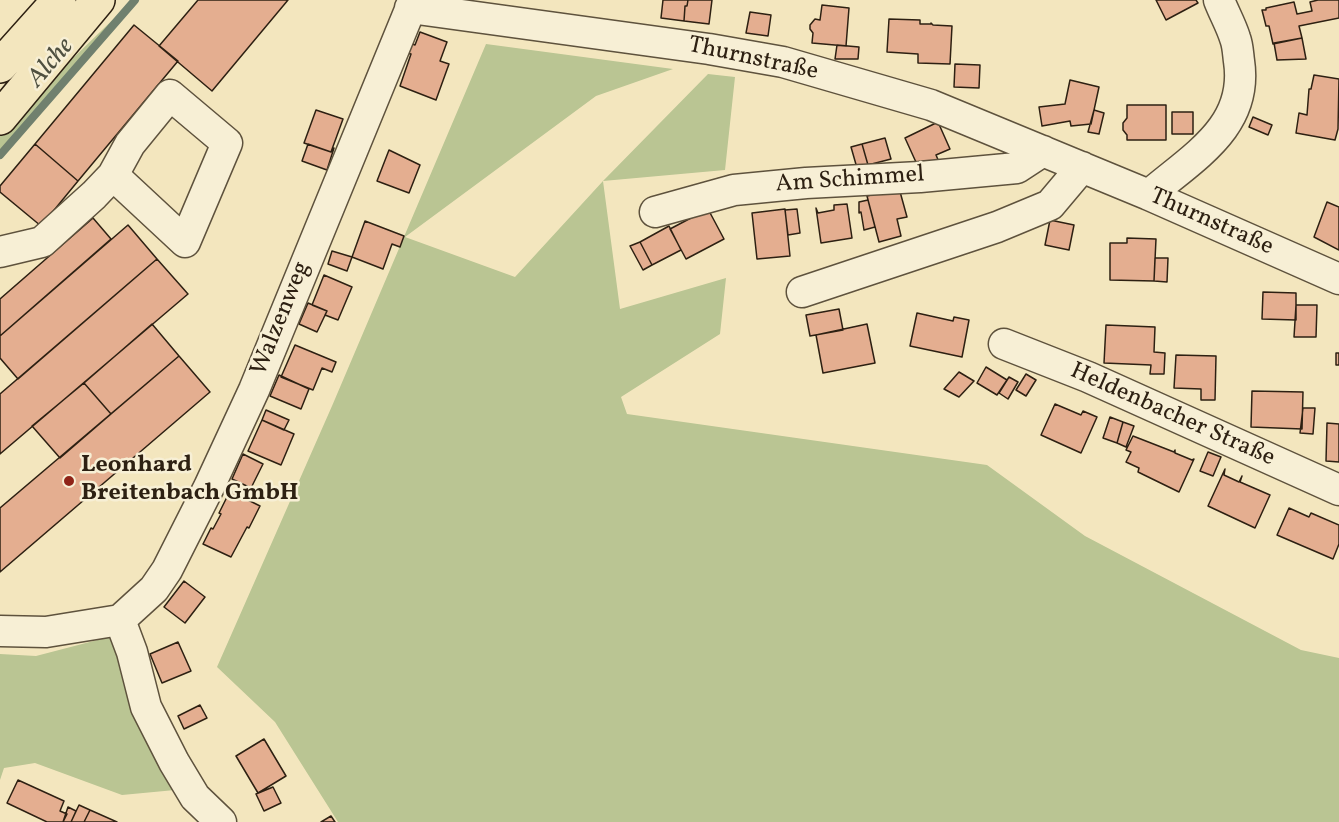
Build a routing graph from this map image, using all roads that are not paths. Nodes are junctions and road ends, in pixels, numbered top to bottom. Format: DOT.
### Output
graph roads {
  1 [pos="59,0"];
  2 [pos="98,0"];
  3 [pos="1219,0"];
  4 [pos="412,4"];
  5 [pos="0,66"];
  6 [pos="0,118"];
  7 [pos="1043,151"];
  8 [pos="1083,167"];
  9 [pos="113,175"];
  10 [pos="1149,195"];
  11 [pos="655,212"];
  12 [pos="0,252"];
  13 [pos="1339,279"];
  14 [pos="802,292"];
  15 [pos="1004,344"];
  16 [pos="1339,490"];
  17 [pos="120,620"];
  18 [pos="0,631"];
  19 [pos="221,822"];
  1 -- 5 [label="main road"];
  2 -- 6 [label="main road"];
  3 -- 10 [label="street"];
  4 -- 7 [label="street, Thurnstraße"];
  4 -- 17 [label="street, Walzenweg"];
  7 -- 8 [label="street, Thurnstraße"];
  7 -- 11 [label="street, Am Schimmel"];
  8 -- 10 [label="street, Thurnstraße"];
  8 -- 14 [label="street"];
  9 -- 9 [label="street"];
  9 -- 12 [label="street"];
  10 -- 13 [label="street, Thurnstraße"];
  15 -- 16 [label="street, Heldenbacher Straße"];
  17 -- 18 [label="street"];
  17 -- 19 [label="street"];
}
